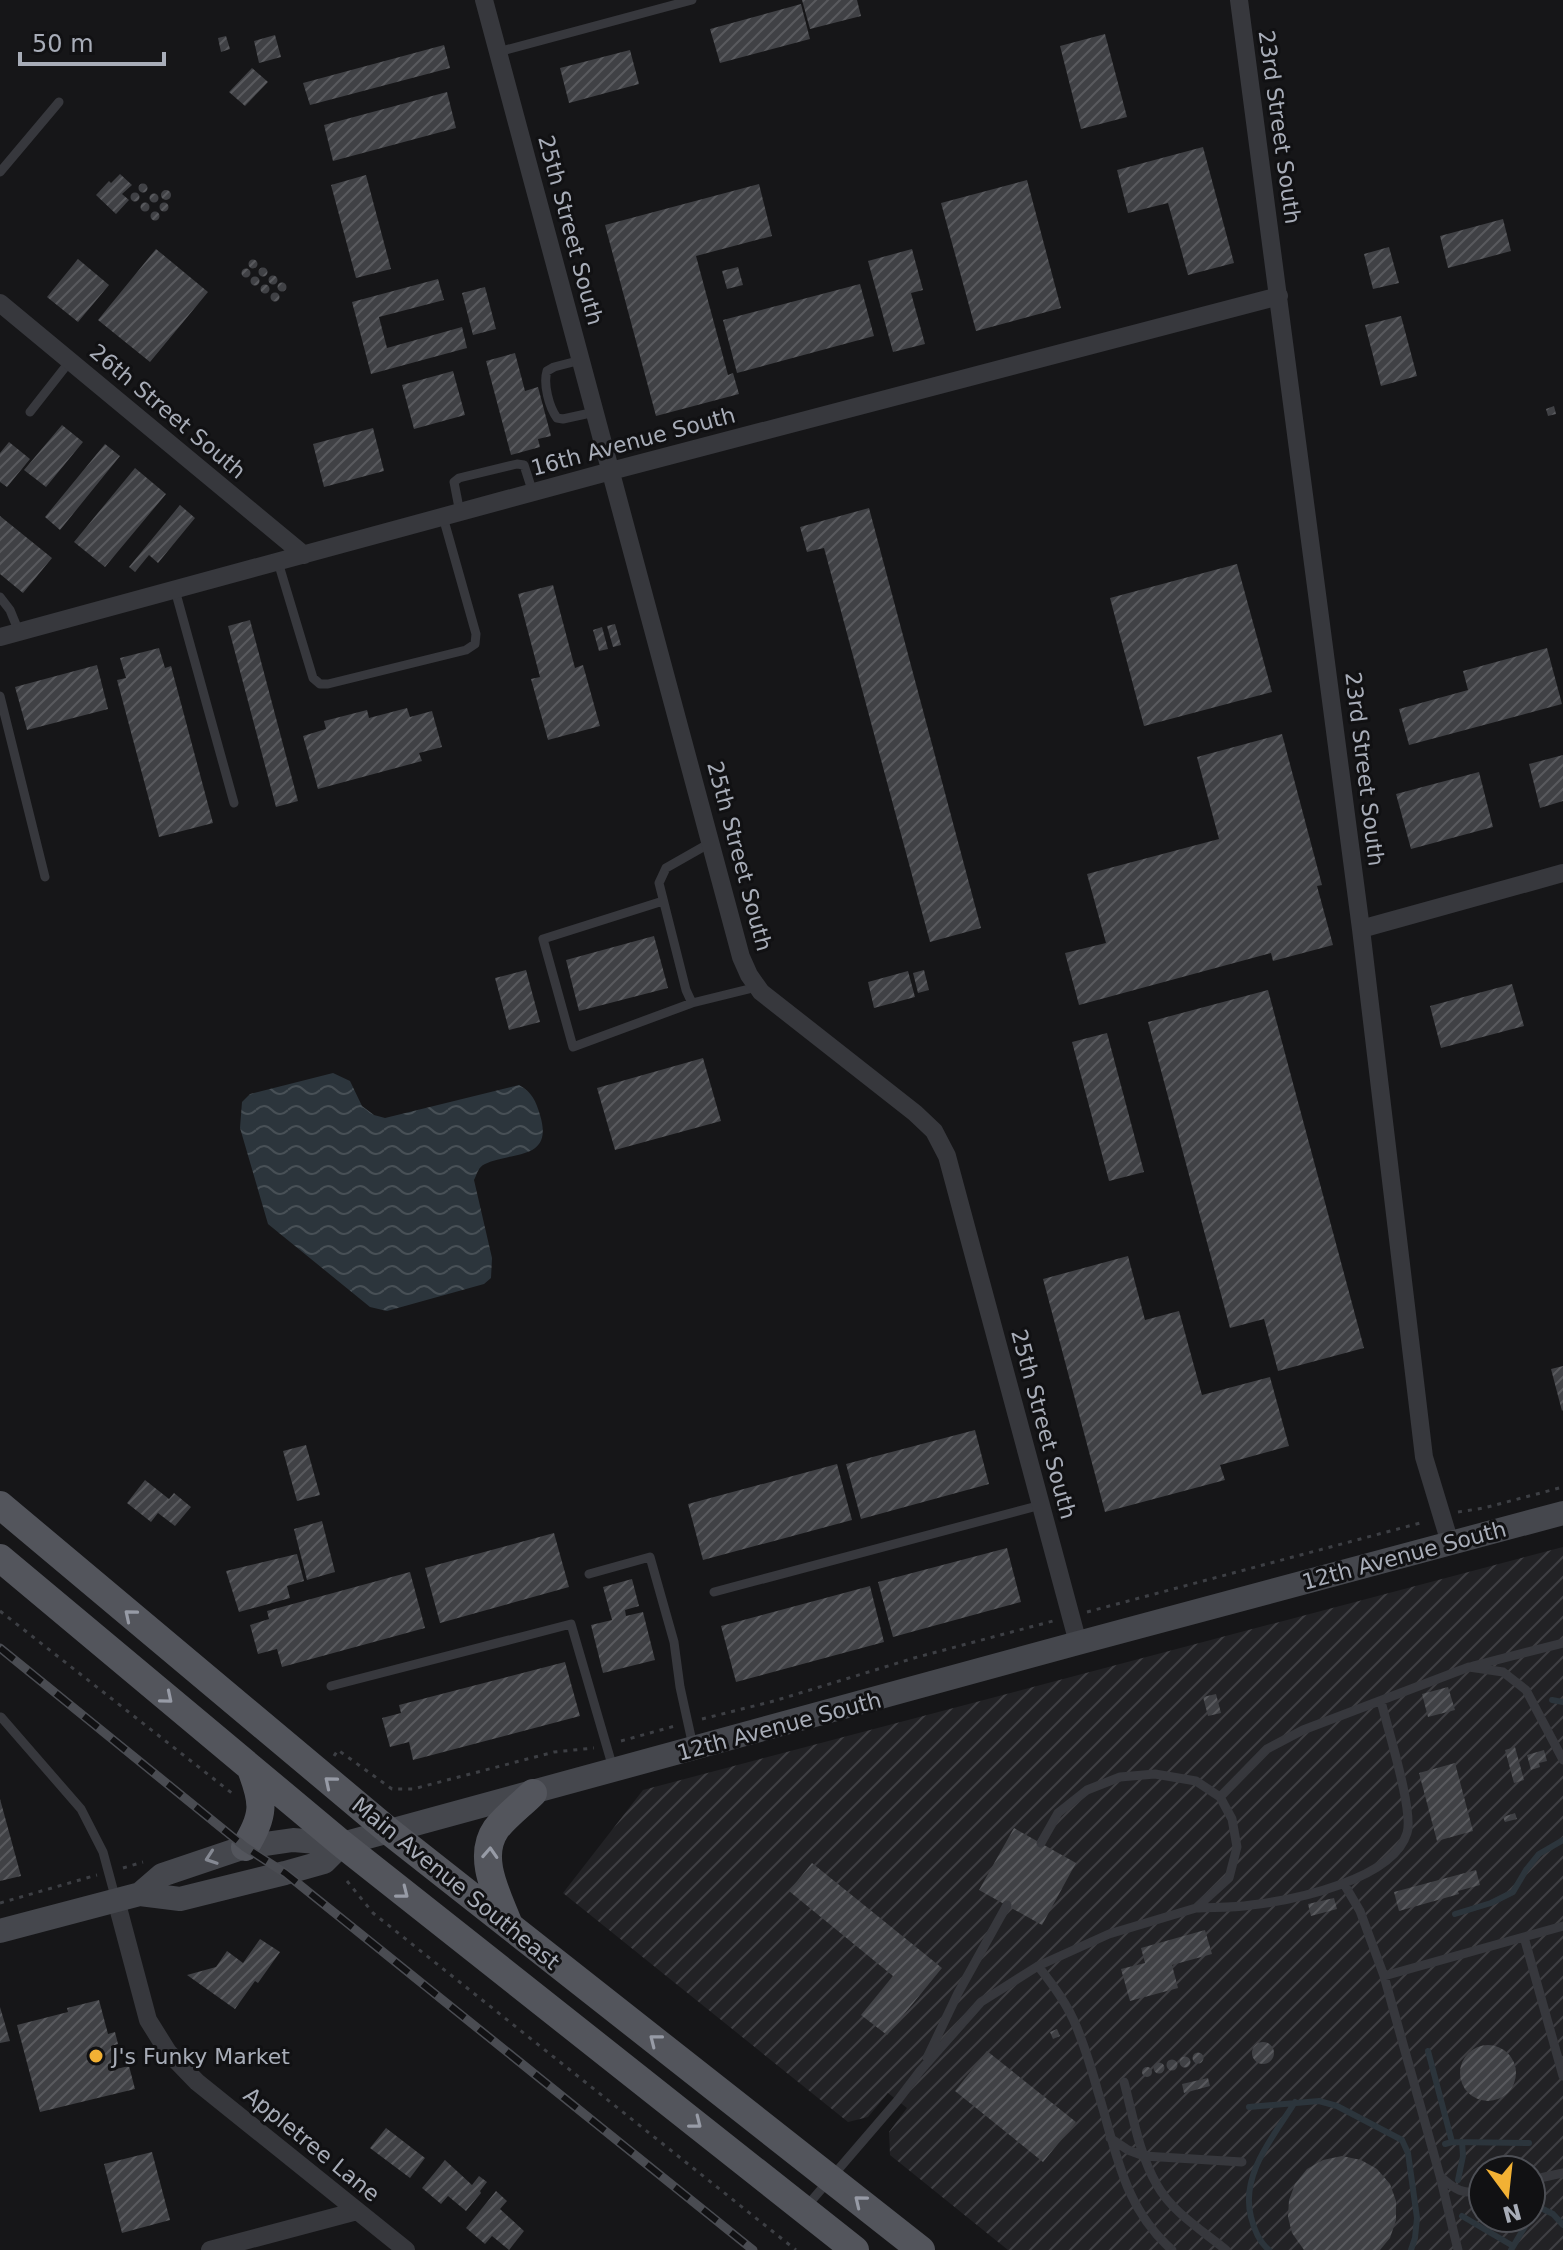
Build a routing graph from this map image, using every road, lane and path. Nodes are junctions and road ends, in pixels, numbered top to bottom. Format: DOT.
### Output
graph roads {
  1 [pos="484,0"];
  2 [pos="692,0"];
  3 [pos="1239,0"];
  4 [pos="498,52"];
  5 [pos="59,102"];
  6 [pos="0,172"];
  7 [pos="1279,296"];
  8 [pos="0,303"];
  9 [pos="581,360"];
  10 [pos="70,361"];
  11 [pos="30,412"];
  12 [pos="595,412"];
  13 [pos="611,471"];
  14 [pos="533,493"];
  15 [pos="451,515"];
  16 [pos="304,555"];
  17 [pos="278,562"];
  18 [pos="175,590"];
  19 [pos="0,597"];
  20 [pos="19,632"];
  21 [pos="0,637"];
  22 [pos="0,696"];
  23 [pos="234,803"];
  24 [pos="710,843"];
  25 [pos="1563,873"];
  26 [pos="45,877"];
  27 [pos="663,901"];
  28 [pos="1361,929"];
  29 [pos="757,987"];
  30 [pos="692,1003"];
  31 [pos="1563,1487"];
  32 [pos="0,1505"];
  33 [pos="1041,1505"];
  34 [pos="1563,1513"];
  35 [pos="1441,1517"];
  36 [pos="1450,1543"];
  37 [pos="0,1558"];
  38 [pos="589,1574"];
  39 [pos="714,1592"];
  40 [pos="0,1611"];
  41 [pos="1071,1616"];
  42 [pos="1078,1643"];
  43 [pos="1563,1643"];
  44 [pos="1469,1667"];
  45 [pos="331,1686"];
  46 [pos="1381,1701"];
  47 [pos="1,1717"];
  48 [pos="687,1723"];
  49 [pos="607,1745"];
  50 [pos="694,1749"];
  51 [pos="338,1750"];
  52 [pos="1563,1760"];
  53 [pos="251,1769"];
  54 [pos="614,1771"];
  55 [pos="533,1793"];
  56 [pos="237,1797"];
  57 [pos="1220,1797"];
  58 [pos="390,1832"];
  59 [pos="1041,1843"];
  60 [pos="342,1844"];
  61 [pos="245,1847"];
  62 [pos="154,1858"];
  63 [pos="109,1872"];
  64 [pos="345,1877"];
  65 [pos="1344,1884"];
  66 [pos="140,1894"];
  67 [pos="116,1900"];
  68 [pos="0,1903"];
  69 [pos="1007,1905"];
  70 [pos="1196,1908"];
  71 [pos="509,1926"];
  72 [pos="1563,1926"];
  73 [pos="0,1931"];
  74 [pos="1524,1937"];
  75 [pos="1038,1966"];
  76 [pos="1384,1976"];
  77 [pos="920,2071"];
  78 [pos="1563,2076"];
  79 [pos="1124,2082"];
  80 [pos="1110,2138"];
  81 [pos="1144,2156"];
  82 [pos="1242,2162"];
  83 [pos="1440,2176"];
  84 [pos="831,2178"];
  85 [pos="1467,2193"];
  86 [pos="804,2209"];
  87 [pos="357,2211"];
  88 [pos="210,2250"];
  89 [pos="406,2250"];
  90 [pos="796,2250"];
  91 [pos="855,2250"];
  92 [pos="921,2250"];
  93 [pos="1172,2250"];
  94 [pos="1226,2250"];
  95 [pos="1458,2250"];
  1 -- 4 [label="street, 25th Street South"];
  2 -- 4 [label="lane"];
  3 -- 7 [label="street, 23rd Street South"];
  4 -- 9 [label="street, 25th Street South"];
  5 -- 6 [label="lane"];
  7 -- 13 [label="street, 16th Avenue South"];
  7 -- 28 [label="street, 23rd Street South"];
  8 -- 10 [label="street, 26th Street South"];
  9 -- 12 [label="street, 25th Street South"];
  9 -- 12 [label="lane"];
  10 -- 11 [label="lane"];
  10 -- 16 [label="street, 26th Street South"];
  12 -- 13 [label="street, 25th Street South"];
  13 -- 14 [label="street, 16th Avenue South"];
  13 -- 24 [label="street, 25th Street South"];
  14 -- 15 [label="street, 16th Avenue South"];
  14 -- 15 [label="lane"];
  15 -- 16 [label="street, 16th Avenue South"];
  15 -- 17 [label="lane"];
  16 -- 17 [label="street, 16th Avenue South"];
  17 -- 18 [label="street, 16th Avenue South"];
  18 -- 20 [label="street, 16th Avenue South"];
  18 -- 23 [label="lane"];
  19 -- 20 [label="lane"];
  20 -- 21 [label="street, 16th Avenue South"];
  22 -- 26 [label="lane"];
  24 -- 27 [label="lane"];
  24 -- 29 [label="street, 25th Street South"];
  25 -- 28 [label="street"];
  27 -- 30 [label="lane"];
  27 -- 30 [label="lane"];
  28 -- 35 [label="street, 23rd Street South"];
  29 -- 30 [label="lane"];
  29 -- 33 [label="street, 25th Street South"];
  31 -- 35 [label="path"];
  58 -- 32 [label="main road, Main Avenue Southeast, one-way"];
  33 -- 39 [label="lane"];
  33 -- 41 [label="street, 25th Street South"];
  34 -- 36 [label="street, 12th Avenue South"];
  35 -- 36 [label="street, 23rd Street South"];
  35 -- 41 [label="path"];
  36 -- 42 [label="street, 12th Avenue South"];
  37 -- 53 [label="main road, Main Avenue Southeast, one-way"];
  38 -- 48 [label="lane"];
  40 -- 56 [label="path"];
  41 -- 42 [label="street, 25th Street South"];
  41 -- 48 [label="path"];
  42 -- 50 [label="street, 12th Avenue South"];
  43 -- 44 [label="lane"];
  44 -- 46 [label="lane"];
  44 -- 52 [label="lane"];
  45 -- 49 [label="lane"];
  46 -- 57 [label="lane"];
  46 -- 65 [label="lane"];
  47 -- 63 [label="lane"];
  48 -- 49 [label="path"];
  48 -- 50 [label="lane"];
  49 -- 51 [label="path"];
  49 -- 54 [label="lane"];
  50 -- 54 [label="street, 12th Avenue South"];
  53 -- 60 [label="main road, Main Avenue Southeast"];
  53 -- 61 [label="main road"];
  54 -- 55 [label="street, 12th Avenue South"];
  55 -- 58 [label="street, 12th Avenue South"];
  71 -- 55 [label="main road, one-way"];
  57 -- 59 [label="lane"];
  57 -- 70 [label="lane"];
  58 -- 60 [label="street, 12th Avenue South"];
  58 -- 71 [label="main road, Main Avenue Southeast"];
  60 -- 61 [label="street"];
  60 -- 66 [label="street, 12th Avenue South"];
  60 -- 86 [label="main road, Main Avenue Southeast, one-way"];
  61 -- 66 [label="street, one-way"];
  62 -- 63 [label="path"];
  63 -- 67 [label="lane"];
  63 -- 68 [label="path"];
  64 -- 90 [label="path"];
  65 -- 70 [label="lane"];
  65 -- 76 [label="lane"];
  66 -- 67 [label="street, 12th Avenue South"];
  67 -- 73 [label="street, 12th Avenue South"];
  67 -- 87 [label="street, Appletree Lane"];
  69 -- 77 [label="lane"];
  70 -- 75 [label="lane"];
  84 -- 71 [label="main road, Main Avenue Southeast, one-way"];
  72 -- 74 [label="lane"];
  74 -- 76 [label="lane"];
  74 -- 78 [label="lane"];
  75 -- 77 [label="lane"];
  75 -- 80 [label="lane"];
  76 -- 83 [label="lane"];
  77 -- 84 [label="lane"];
  79 -- 81 [label="lane"];
  80 -- 81 [label="lane"];
  80 -- 93 [label="lane"];
  81 -- 82 [label="lane"];
  81 -- 94 [label="lane"];
  83 -- 85 [label="lane"];
  83 -- 95 [label="lane"];
  84 -- 86 [label="lane"];
  92 -- 84 [label="main road, Main Avenue Southeast, one-way"];
  86 -- 91 [label="main road, Main Avenue Southeast"];
  87 -- 88 [label="street"];
  87 -- 89 [label="street, Appletree Lane"];
}
